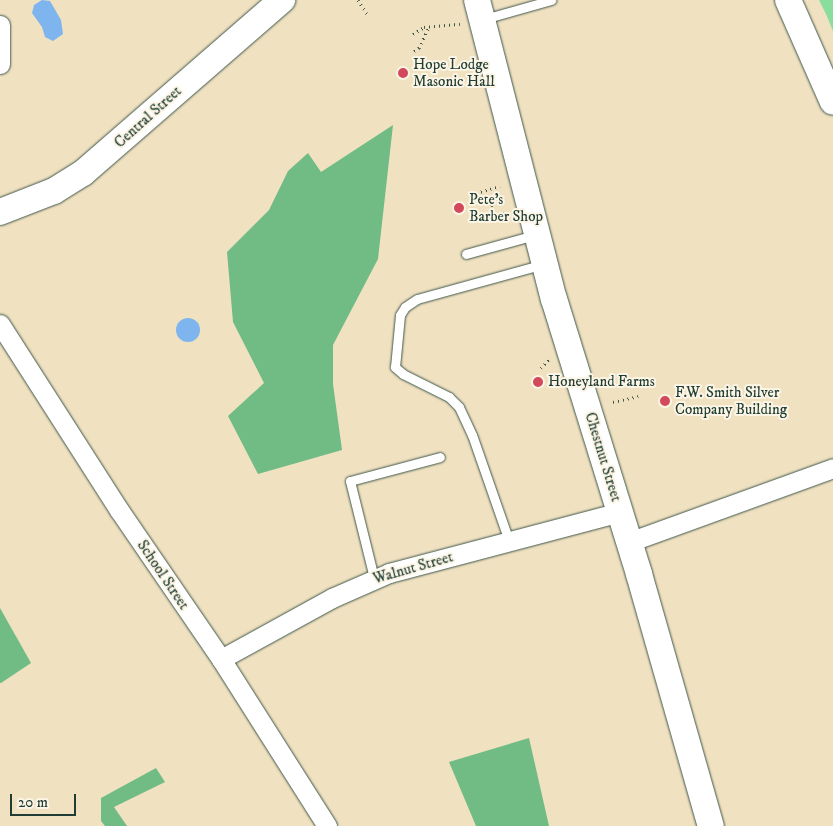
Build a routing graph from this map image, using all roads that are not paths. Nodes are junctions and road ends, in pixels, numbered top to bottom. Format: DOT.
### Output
graph roads {
  1 [pos="282,0"];
  2 [pos="551,0"];
  3 [pos="788,4"];
  4 [pos="474,14"];
  5 [pos="0,25"];
  6 [pos="0,64"];
  7 [pos="833,102"];
  8 [pos="0,212"];
  9 [pos="536,235"];
  10 [pos="466,254"];
  11 [pos="544,264"];
  12 [pos="0,324"];
  13 [pos="440,457"];
  14 [pos="833,468"];
  15 [pos="620,512"];
  16 [pos="508,542"];
  17 [pos="629,542"];
  18 [pos="374,578"];
  19 [pos="221,659"];
  20 [pos="327,826"];
  21 [pos="711,826"];
  1 -- 8 [label="street, Central Street"];
  2 -- 4 [label="lane"];
  3 -- 7 [label="street"];
  4 -- 9 [label="street, Chestnut Street"];
  5 -- 6 [label="street"];
  9 -- 10 [label="lane"];
  9 -- 11 [label="street, Chestnut Street"];
  11 -- 15 [label="street, Chestnut Street"];
  11 -- 16 [label="lane"];
  12 -- 19 [label="street, School Street"];
  13 -- 18 [label="lane"];
  14 -- 17 [label="street"];
  15 -- 16 [label="street, Walnut Street"];
  15 -- 17 [label="street, Chestnut Street"];
  16 -- 18 [label="street, Walnut Street"];
  17 -- 21 [label="street, Chestnut Street"];
  18 -- 19 [label="street, Walnut Street"];
  19 -- 20 [label="street, School Street"];
}
